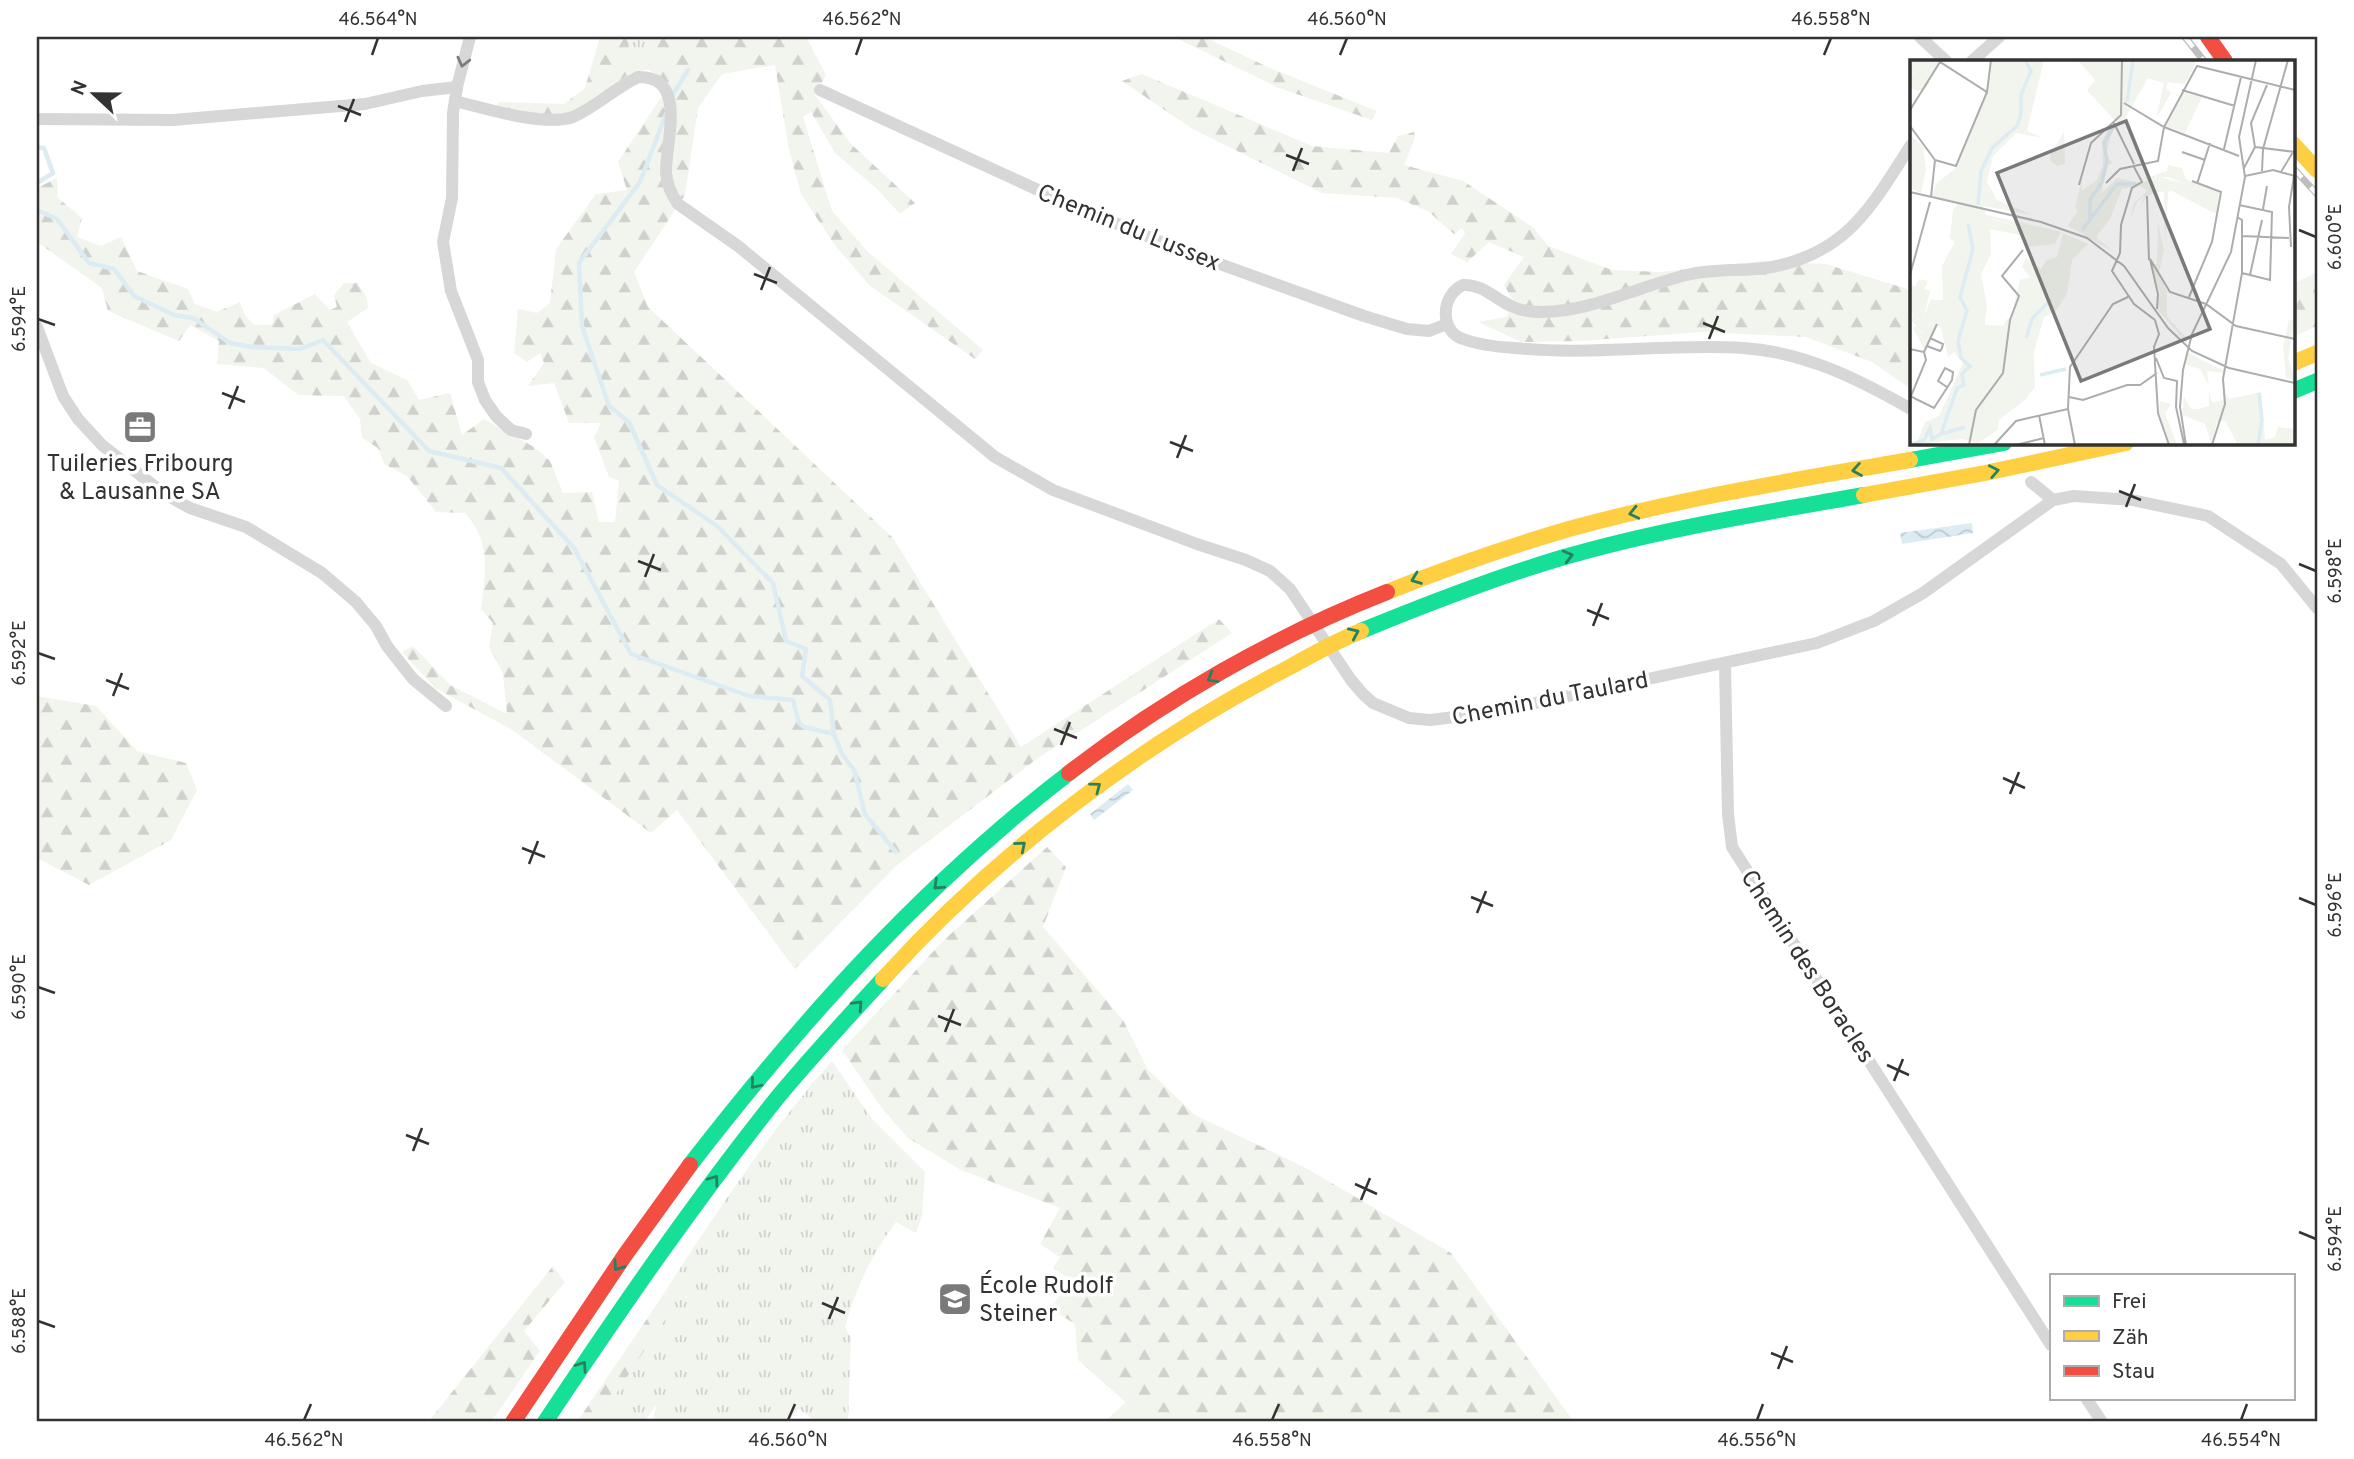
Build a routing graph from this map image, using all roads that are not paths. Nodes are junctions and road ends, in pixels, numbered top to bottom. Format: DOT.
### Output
graph roads {
  1 [pos="470,37"];
  2 [pos="1920,37"];
  3 [pos="1999,37"];
  4 [pos="2208,37"];
  5 [pos="1945,60"];
  6 [pos="1973,60"];
  7 [pos="2224,60"];
  8 [pos="457,87"];
  9 [pos="820,90"];
  10 [pos="455,101"];
  11 [pos="37,119"];
  12 [pos="2294,145"];
  13 [pos="1910,147"];
  14 [pos="2317,170"];
  15 [pos="1447,324"];
  16 [pos="37,327"];
  17 [pos="2317,354"];
  18 [pos="2294,363"];
  19 [pos="2317,381"];
  20 [pos="2294,391"];
  21 [pos="1910,408"];
  22 [pos="526,434"];
  23 [pos="1999,444"];
  24 [pos="2121,444"];
  25 [pos="2031,482"];
  26 [pos="2053,500"];
  27 [pos="2317,608"];
  28 [pos="1725,664"];
  29 [pos="446,706"];
  30 [pos="2050,1343"];
  31 [pos="2087,1400"];
  32 [pos="513,1422"];
  33 [pos="545,1422"];
  34 [pos="2102,1422"];
  1 -- 8 [label="street, one-way"];
  2 -- 5 [label="street"];
  3 -- 6 [label="street"];
  4 -- 7 [label="main road"];
  8 -- 10 [label="street"];
  8 -- 11 [label="street"];
  9 -- 15 [label="street, Chemin du Lussex"];
  10 -- 22 [label="street"];
  10 -- 28 [label="street, Chemin du Taulard"];
  12 -- 14 [label="main road"];
  13 -- 15 [label="street"];
  15 -- 21 [label="street"];
  16 -- 29 [label="street"];
  17 -- 18 [label="main road"];
  19 -- 20 [label="main road"];
  23 -- 32 [label="main road, one-way"];
  33 -- 24 [label="main road, one-way"];
  25 -- 26 [label="street"];
  26 -- 27 [label="street"];
  26 -- 28 [label="street, Chemin du Taulard"];
  28 -- 30 [label="street, Chemin des Boracles"];
  31 -- 34 [label="street"];
}
